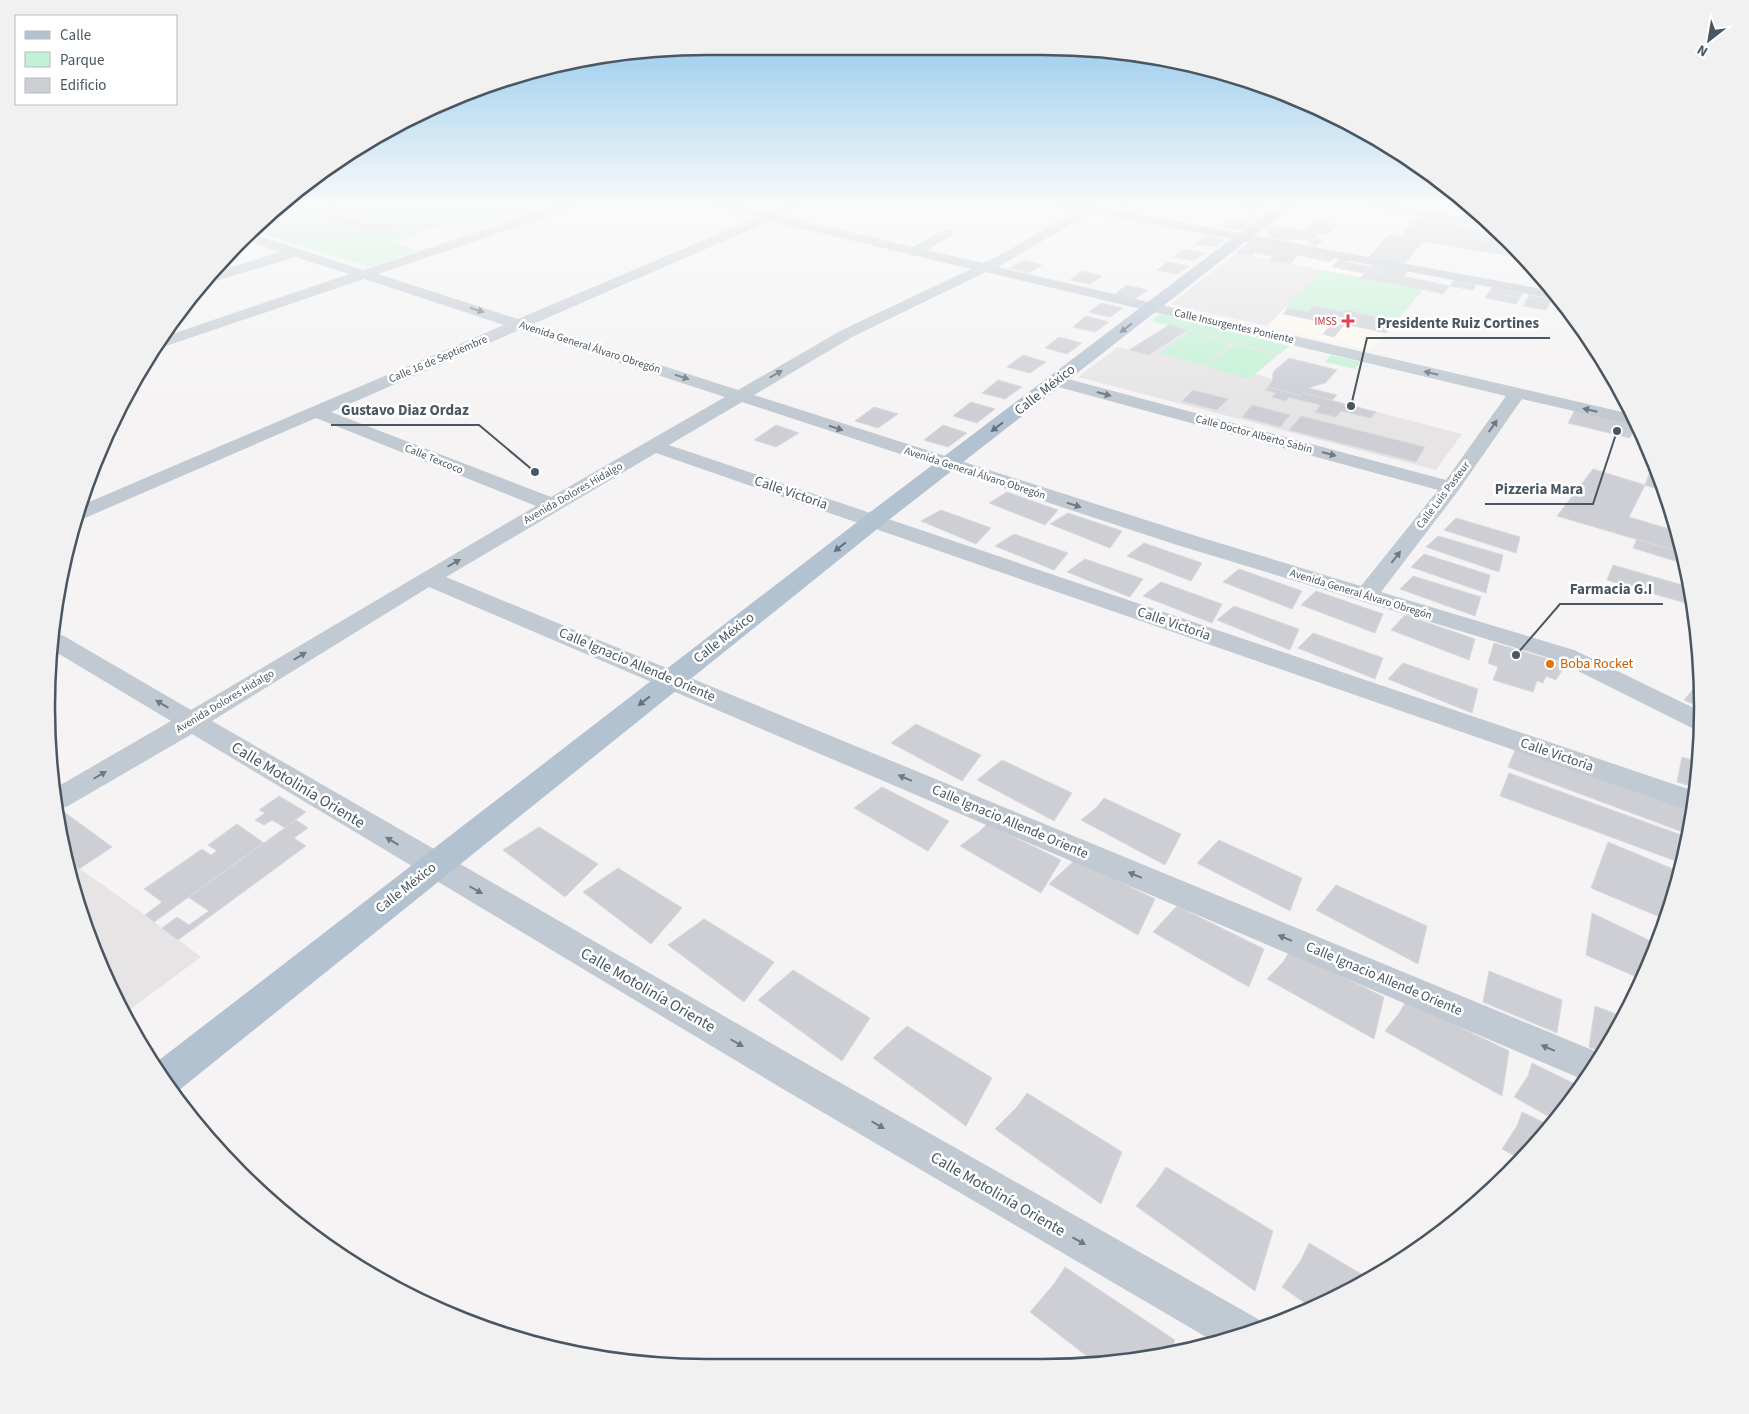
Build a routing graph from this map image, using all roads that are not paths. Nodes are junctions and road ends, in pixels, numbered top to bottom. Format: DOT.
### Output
graph roads {
  1 [pos="237,270"];
  2 [pos="351,270"];
  3 [pos="376,270"];
  4 [pos="647,270"];
  5 [pos="981,270"];
  6 [pos="994,270"];
  7 [pos="1200,270"];
  8 [pos="1422,270"];
  9 [pos="364,274"];
  10 [pos="218,276"];
  11 [pos="1546,294"];
  12 [pos="1152,307"];
  13 [pos="520,324"];
  14 [pos="168,340"];
  15 [pos="1057,381"];
  16 [pos="1517,393"];
  17 [pos="740,396"];
  18 [pos="316,412"];
  19 [pos="1627,419"];
  20 [pos="653,446"];
  21 [pos="948,465"];
  22 [pos="1451,487"];
  23 [pos="552,506"];
  24 [pos="86,511"];
  25 [pos="873,522"];
  26 [pos="428,578"];
  27 [pos="1366,595"];
  28 [pos="58,643"];
  29 [pos="671,679"];
  30 [pos="1694,718"];
  31 [pos="192,722"];
  32 [pos="62,797"];
  33 [pos="1687,799"];
  34 [pos="434,866"];
  35 [pos="1587,1064"];
  36 [pos="169,1075"];
  37 [pos="1236,1329"];
  1 -- 10 [label="street"];
  2 -- 9 [label="street, Avenida General Álvaro Obregón"];
  3 -- 9 [label="street"];
  4 -- 13 [label="street, Calle 16 de Septiembre"];
  17 -- 5 [label="street, Avenida Dolores Hidalgo, one-way"];
  6 -- 12 [label="street, Calle Insurgentes Poniente"];
  7 -- 12 [label="main road, Calle México"];
  8 -- 11 [label="street"];
  9 -- 13 [label="street, Avenida General Álvaro Obregón, one-way"];
  9 -- 14 [label="street"];
  12 -- 15 [label="main road, Calle México, one-way"];
  16 -- 12 [label="street, Calle Insurgentes Poniente, one-way"];
  13 -- 17 [label="street, Avenida General Álvaro Obregón, one-way"];
  13 -- 18 [label="street, Calle 16 de Septiembre"];
  15 -- 21 [label="main road, Calle México, one-way"];
  15 -- 22 [label="street, Calle Doctor Alberto Sabin, one-way"];
  19 -- 16 [label="street, Calle Insurgentes Poniente, one-way"];
  22 -- 16 [label="street, Calle Luis Pasteur, one-way"];
  17 -- 20 [label="street, Avenida Dolores Hidalgo"];
  17 -- 21 [label="street, Avenida General Álvaro Obregón, one-way"];
  18 -- 23 [label="street, Calle Texcoco"];
  18 -- 24 [label="street, Calle 16 de Septiembre"];
  20 -- 23 [label="street, Avenida Dolores Hidalgo"];
  20 -- 25 [label="street, Calle Victoria"];
  21 -- 25 [label="main road, Calle México"];
  21 -- 27 [label="street, Avenida General Álvaro Obregón, one-way"];
  27 -- 22 [label="street, Calle Luis Pasteur, one-way"];
  26 -- 23 [label="street, Avenida Dolores Hidalgo, one-way"];
  25 -- 29 [label="main road, Calle México, one-way"];
  25 -- 33 [label="street, Calle Victoria"];
  26 -- 29 [label="street, Calle Ignacio Allende Oriente"];
  31 -- 26 [label="street, Avenida Dolores Hidalgo, one-way"];
  27 -- 30 [label="street, Avenida General Álvaro Obregón"];
  31 -- 28 [label="street, Calle Motolinía Oriente, one-way"];
  29 -- 34 [label="main road, Calle México, one-way"];
  35 -- 29 [label="street, Calle Ignacio Allende Oriente, one-way"];
  32 -- 31 [label="street, Avenida Dolores Hidalgo, one-way"];
  34 -- 31 [label="street, Calle Motolinía Oriente, one-way"];
  34 -- 36 [label="main road, Calle México"];
  34 -- 37 [label="street, Calle Motolinía Oriente, one-way"];
}
